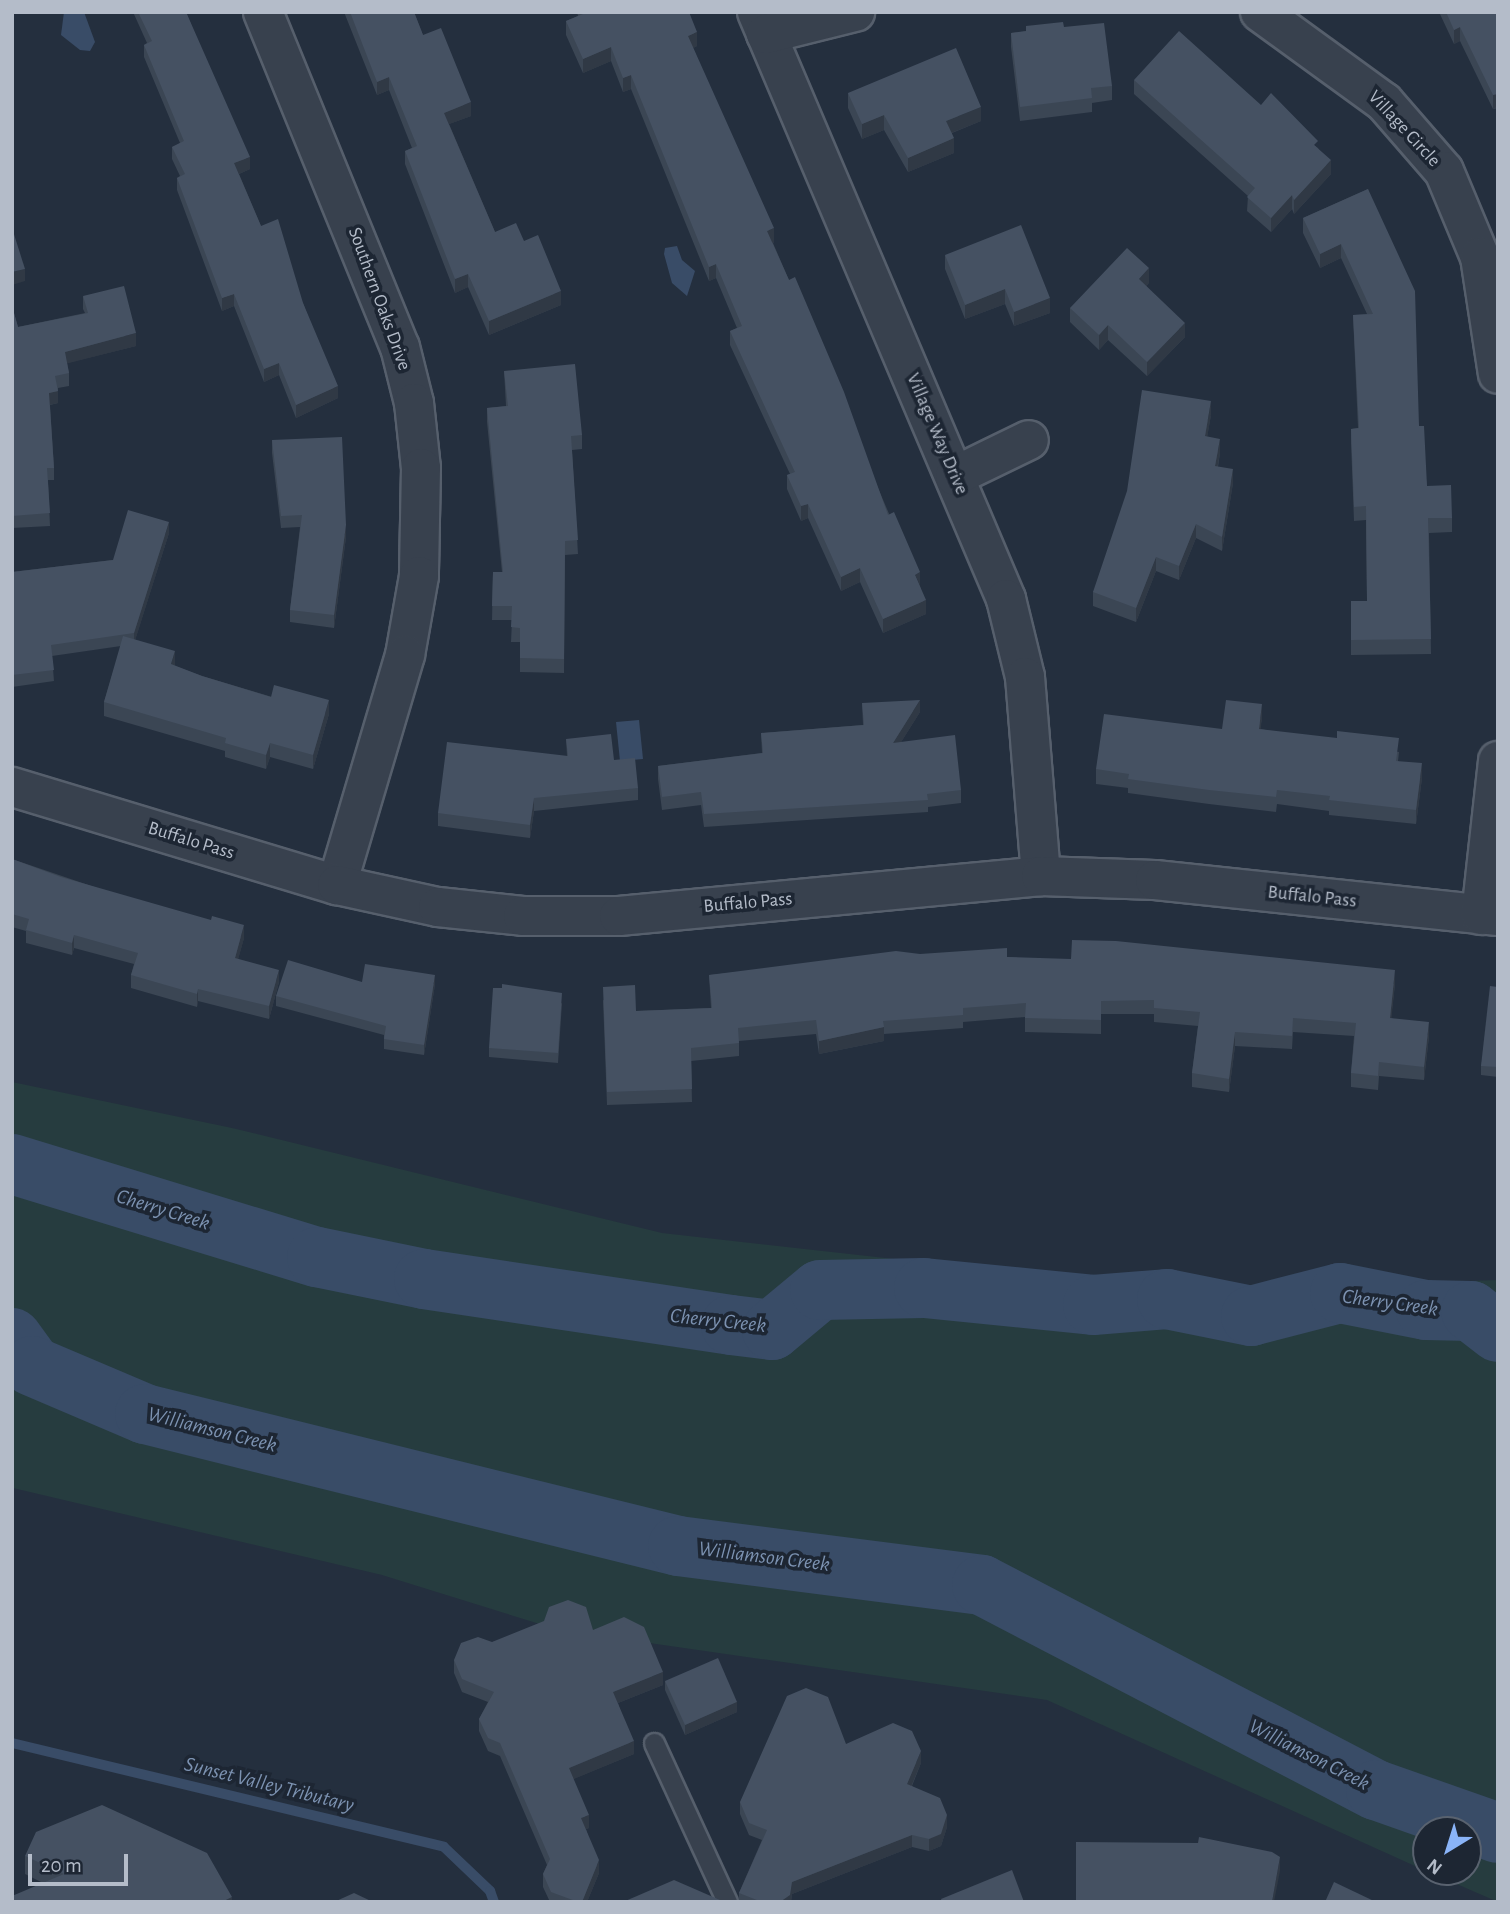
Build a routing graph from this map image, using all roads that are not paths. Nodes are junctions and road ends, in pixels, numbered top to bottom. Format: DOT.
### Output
graph roads {
  1 [pos="263,12"];
  2 [pos="855,12"];
  3 [pos="1276,17"];
  4 [pos="762,23"];
  5 [pos="1498,374"];
  6 [pos="1029,440"];
  7 [pos="955,476"];
  8 [pos="1498,761"];
  9 [pos="12,788"];
  10 [pos="1041,876"];
  11 [pos="337,885"];
  12 [pos="1490,916"];
  13 [pos="654,1743"];
  14 [pos="727,1902"];
  1 -- 11 [label="street, Southern Oaks Drive"];
  2 -- 4 [label="street"];
  3 -- 5 [label="street, Village Circle"];
  4 -- 7 [label="street, Village Way Drive"];
  6 -- 7 [label="street"];
  7 -- 10 [label="street, Village Way Drive"];
  8 -- 12 [label="street"];
  9 -- 11 [label="street, Buffalo Pass"];
  10 -- 11 [label="street, Buffalo Pass"];
  10 -- 12 [label="street, Buffalo Pass"];
  13 -- 14 [label="lane"];
}
